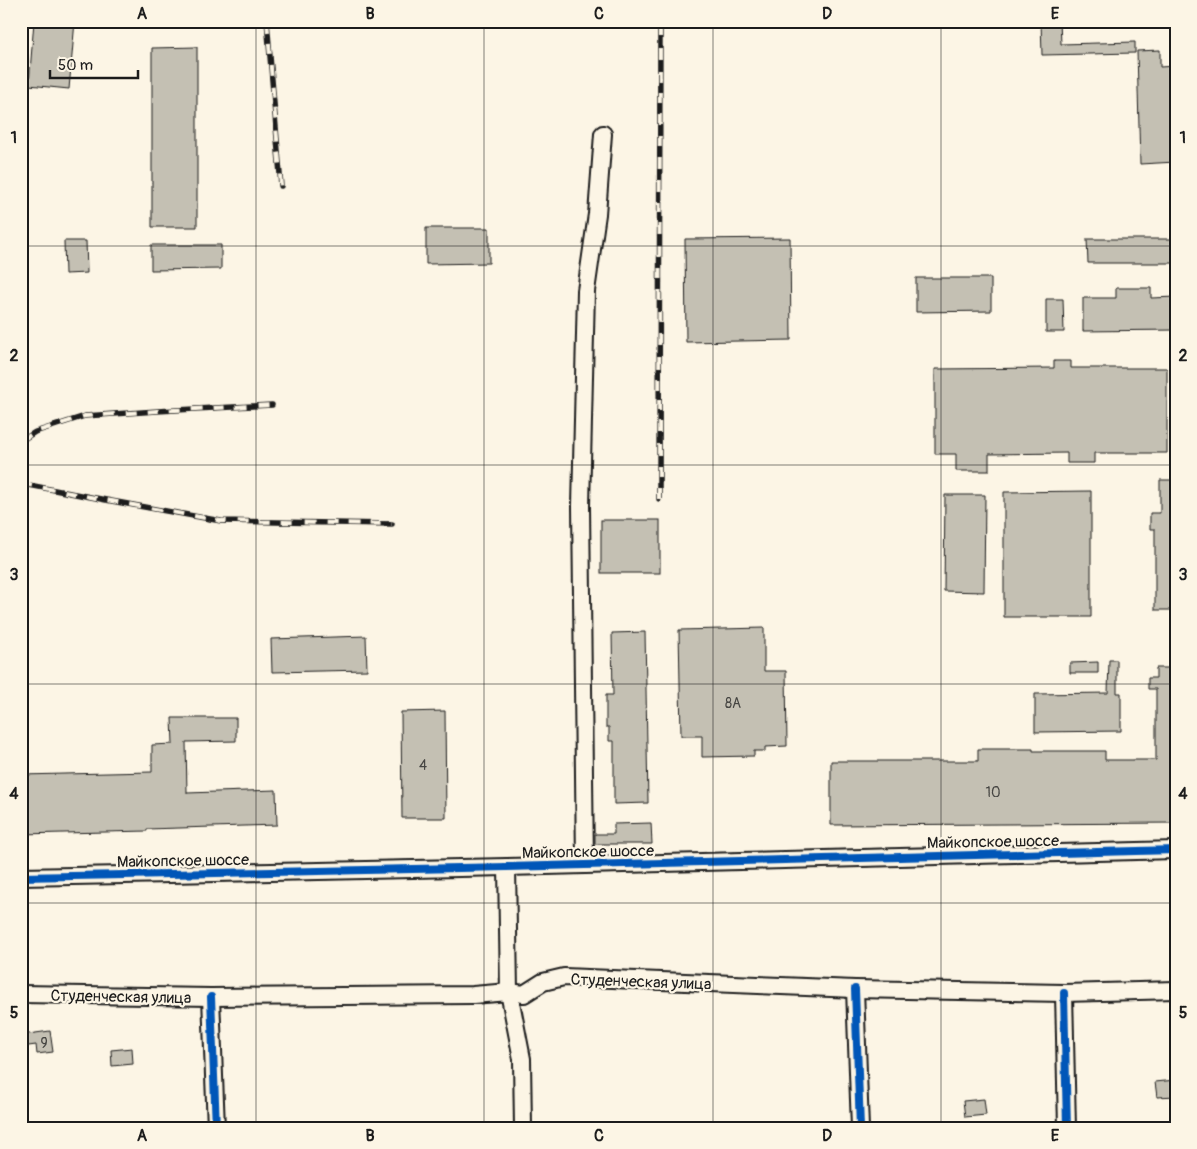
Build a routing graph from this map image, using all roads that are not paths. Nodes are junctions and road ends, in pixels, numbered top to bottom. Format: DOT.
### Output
graph roads {
  1 [pos="603,134"];
  2 [pos="1176,850"];
  3 [pos="585,865"];
  4 [pos="507,867"];
  5 [pos="21,877"];
  6 [pos="855,989"];
  7 [pos="1176,990"];
  8 [pos="510,992"];
  9 [pos="1064,993"];
  10 [pos="21,994"];
  11 [pos="212,997"];
  12 [pos="523,1125"];
  13 [pos="216,1128"];
  14 [pos="860,1128"];
  15 [pos="1067,1128"];
  1 -- 3 [label="street"];
  2 -- 3 [label="street, Майкопское шоссе"];
  3 -- 4 [label="street, Майкопское шоссе"];
  4 -- 5 [label="street, Майкопское шоссе"];
  4 -- 8 [label="street"];
  6 -- 8 [label="street, Студенческая улица"];
  6 -- 9 [label="street, Студенческая улица"];
  6 -- 14 [label="street"];
  7 -- 9 [label="street, Студенческая улица"];
  8 -- 11 [label="street, Студенческая улица"];
  8 -- 12 [label="street"];
  9 -- 15 [label="street"];
  10 -- 11 [label="street, Студенческая улица"];
  11 -- 13 [label="street"];
}
